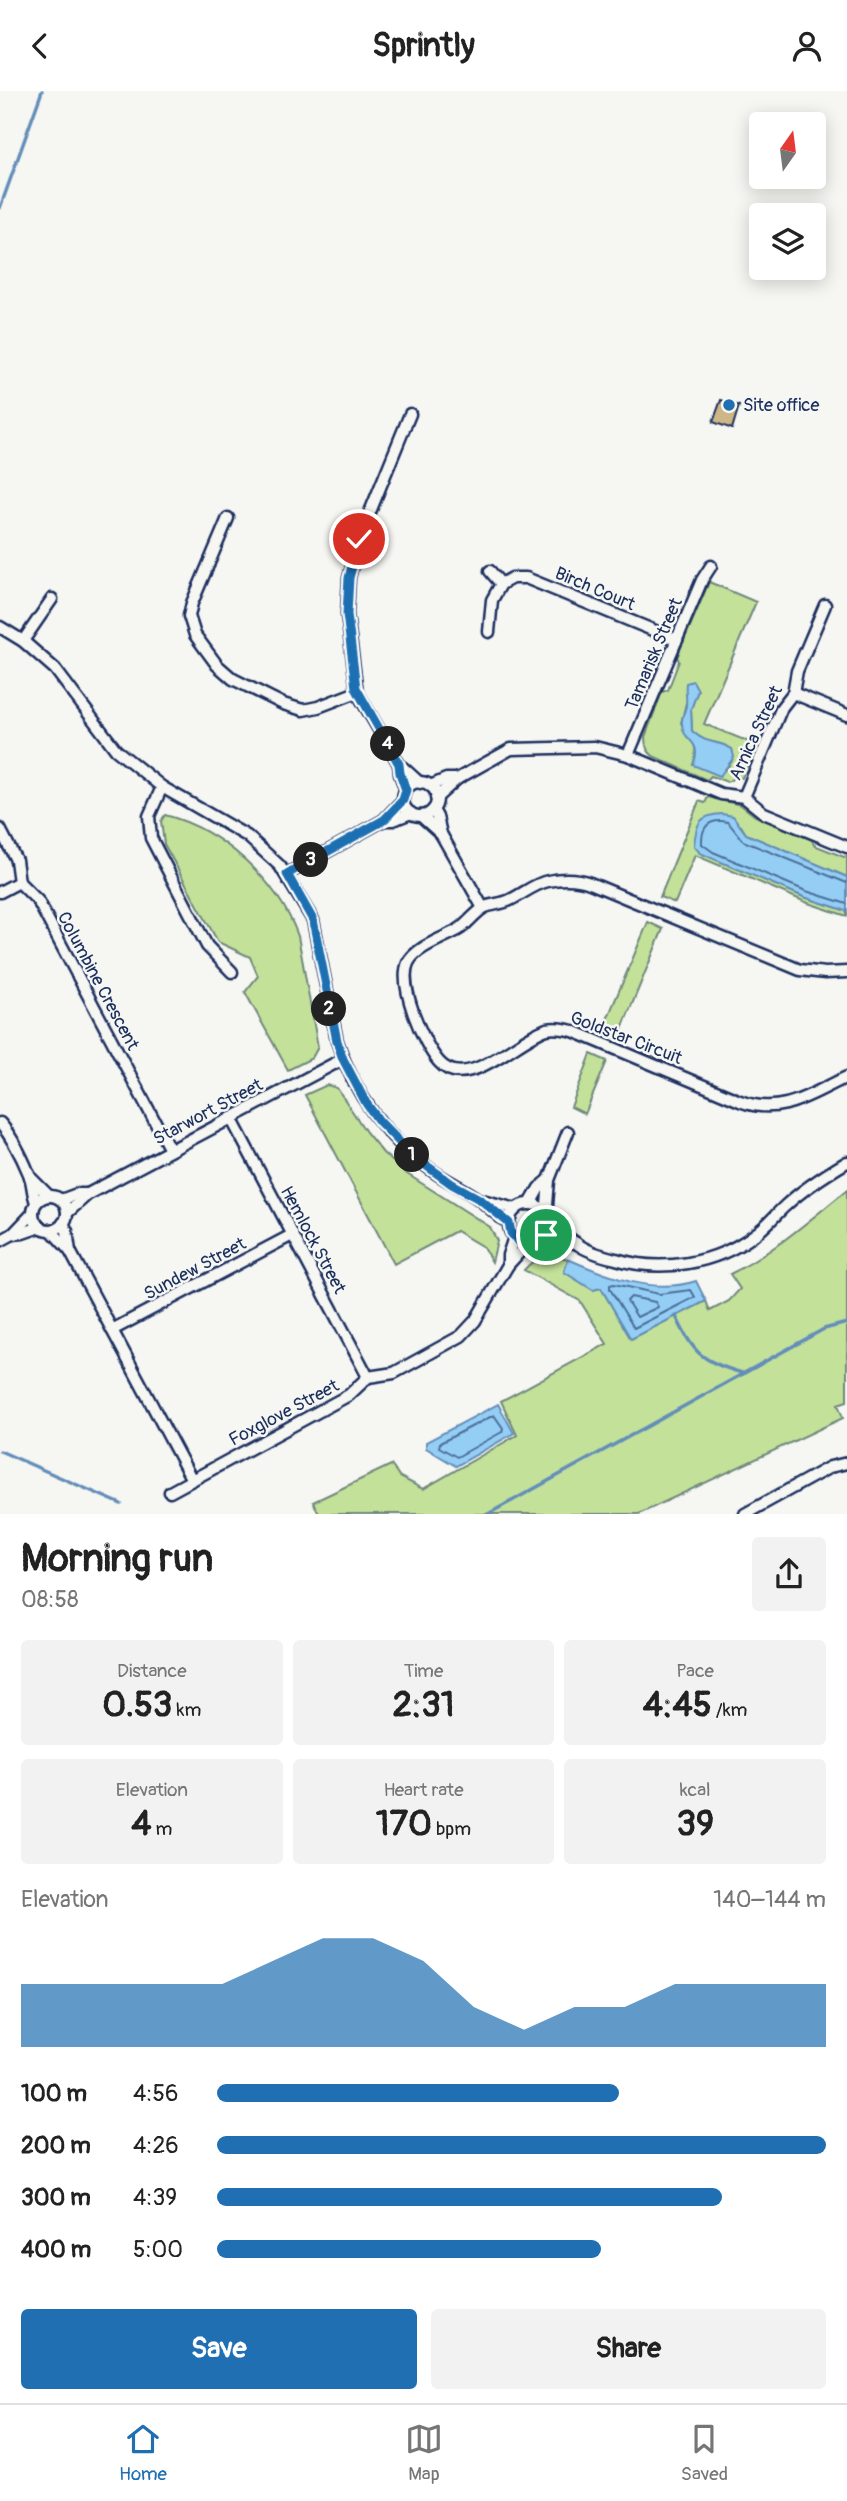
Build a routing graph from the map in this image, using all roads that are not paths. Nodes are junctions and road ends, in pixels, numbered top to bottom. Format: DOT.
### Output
graph roads {
  1 [pos="410,414"];
  2 [pos="228,518"];
  3 [pos="711,566"];
  4 [pos="490,571"];
  5 [pos="501,584"];
  6 [pos="52,599"];
  7 [pos="825,605"];
  8 [pos="0,627"];
  9 [pos="489,632"];
  10 [pos="677,640"];
  11 [pos="23,641"];
  12 [pos="357,692"];
  13 [pos="793,693"];
  14 [pos="847,715"];
  15 [pos="628,755"];
  16 [pos="399,764"];
  17 [pos="457,779"];
  18 [pos="425,784"];
  19 [pos="162,787"];
  20 [pos="404,795"];
  21 [pos="744,797"];
  22 [pos="436,798"];
  23 [pos="432,810"];
  24 [pos="416,815"];
  25 [pos="384,820"];
  26 [pos="0,829"];
  27 [pos="441,834"];
  28 [pos="847,847"];
  29 [pos="287,874"];
  30 [pos="19,882"];
  31 [pos="0,892"];
  32 [pos="484,908"];
  33 [pos="232,972"];
  34 [pos="847,972"];
  35 [pos="343,1059"];
  36 [pos="847,1077"];
  37 [pos="231,1118"];
  38 [pos="0,1123"];
  39 [pos="568,1132"];
  40 [pos="170,1150"];
  41 [pos="847,1162"];
  42 [pos="30,1177"];
  43 [pos="549,1180"];
  44 [pos="88,1193"];
  45 [pos="49,1196"];
  46 [pos="61,1200"];
  47 [pos="481,1200"];
  48 [pos="36,1202"];
  49 [pos="530,1204"];
  50 [pos="516,1209"];
  51 [pos="545,1211"];
  52 [pos="33,1213"];
  53 [pos="67,1213"];
  54 [pos="63,1223"];
  55 [pos="509,1223"];
  56 [pos="549,1225"];
  57 [pos="46,1228"];
  58 [pos="13,1234"];
  59 [pos="292,1234"];
  60 [pos="514,1237"];
  61 [pos="542,1239"];
  62 [pos="0,1241"];
  63 [pos="576,1243"];
  64 [pos="527,1244"];
  65 [pos="70,1251"];
  66 [pos="508,1265"];
  67 [pos="112,1330"];
  68 [pos="368,1377"];
  69 [pos="847,1463"];
  70 [pos="192,1480"];
  71 [pos="170,1492"];
  72 [pos="745,1514"];
  1 -- 12 [label="street"];
  2 -- 12 [label="street"];
  3 -- 10 [label="street, Tamarisk Street"];
  4 -- 5 [label="street"];
  5 -- 9 [label="street"];
  5 -- 10 [label="street, Birch Court"];
  6 -- 11 [label="street"];
  7 -- 13 [label="street, Arnica Street"];
  8 -- 11 [label="street"];
  10 -- 15 [label="street, Tamarisk Street"];
  11 -- 19 [label="street"];
  12 -- 16 [label="street"];
  13 -- 14 [label="street"];
  13 -- 21 [label="street, Arnica Street"];
  15 -- 17 [label="street"];
  15 -- 21 [label="street"];
  16 -- 18 [label="street"];
  16 -- 20 [label="street"];
  17 -- 18 [label="street"];
  17 -- 22 [label="street"];
  18 -- 20 [label="street"];
  18 -- 22 [label="street"];
  19 -- 29 [label="street"];
  19 -- 33 [label="street"];
  20 -- 24 [label="street"];
  20 -- 25 [label="street"];
  21 -- 28 [label="street"];
  22 -- 23 [label="street"];
  23 -- 24 [label="street"];
  23 -- 27 [label="street"];
  24 -- 25 [label="street"];
  24 -- 27 [label="street"];
  25 -- 29 [label="street"];
  26 -- 30 [label="street, Columbine Crescent"];
  27 -- 32 [label="street"];
  29 -- 35 [label="street"];
  30 -- 31 [label="street"];
  30 -- 40 [label="street, Columbine Crescent"];
  32 -- 34 [label="street, Goldstar Circuit"];
  32 -- 36 [label="street, Goldstar Circuit"];
  35 -- 37 [label="street, Starwort Street"];
  35 -- 47 [label="street"];
  37 -- 40 [label="street, Starwort Street"];
  37 -- 59 [label="street, Hemlock Street"];
  38 -- 42 [label="street"];
  39 -- 43 [label="street"];
  40 -- 44 [label="street, Starwort Street"];
  41 -- 63 [label="street"];
  42 -- 45 [label="street"];
  42 -- 48 [label="street"];
  43 -- 49 [label="street"];
  43 -- 51 [label="street"];
  44 -- 46 [label="street, Starwort Street"];
  44 -- 53 [label="street, Starwort Street"];
  45 -- 46 [label="street"];
  45 -- 48 [label="street"];
  46 -- 53 [label="street"];
  47 -- 50 [label="street"];
  47 -- 55 [label="street"];
  48 -- 52 [label="street"];
  49 -- 50 [label="street"];
  49 -- 51 [label="street"];
  50 -- 55 [label="street"];
  51 -- 56 [label="street"];
  52 -- 57 [label="street"];
  52 -- 58 [label="street"];
  53 -- 54 [label="street"];
  54 -- 57 [label="street"];
  54 -- 65 [label="street"];
  55 -- 60 [label="street"];
  56 -- 61 [label="street"];
  56 -- 63 [label="street"];
  57 -- 58 [label="street"];
  57 -- 65 [label="street"];
  58 -- 62 [label="street"];
  59 -- 67 [label="street, Sundew Street"];
  59 -- 68 [label="street, Hemlock Street"];
  60 -- 64 [label="street"];
  60 -- 66 [label="street, Foxglove Street"];
  61 -- 63 [label="street"];
  61 -- 64 [label="street"];
  64 -- 66 [label="street, Foxglove Street"];
  65 -- 67 [label="street"];
  66 -- 68 [label="street, Foxglove Street"];
  67 -- 70 [label="street"];
  68 -- 70 [label="street, Foxglove Street"];
  69 -- 72 [label="street"];
  70 -- 71 [label="street, Foxglove Street"];
}
